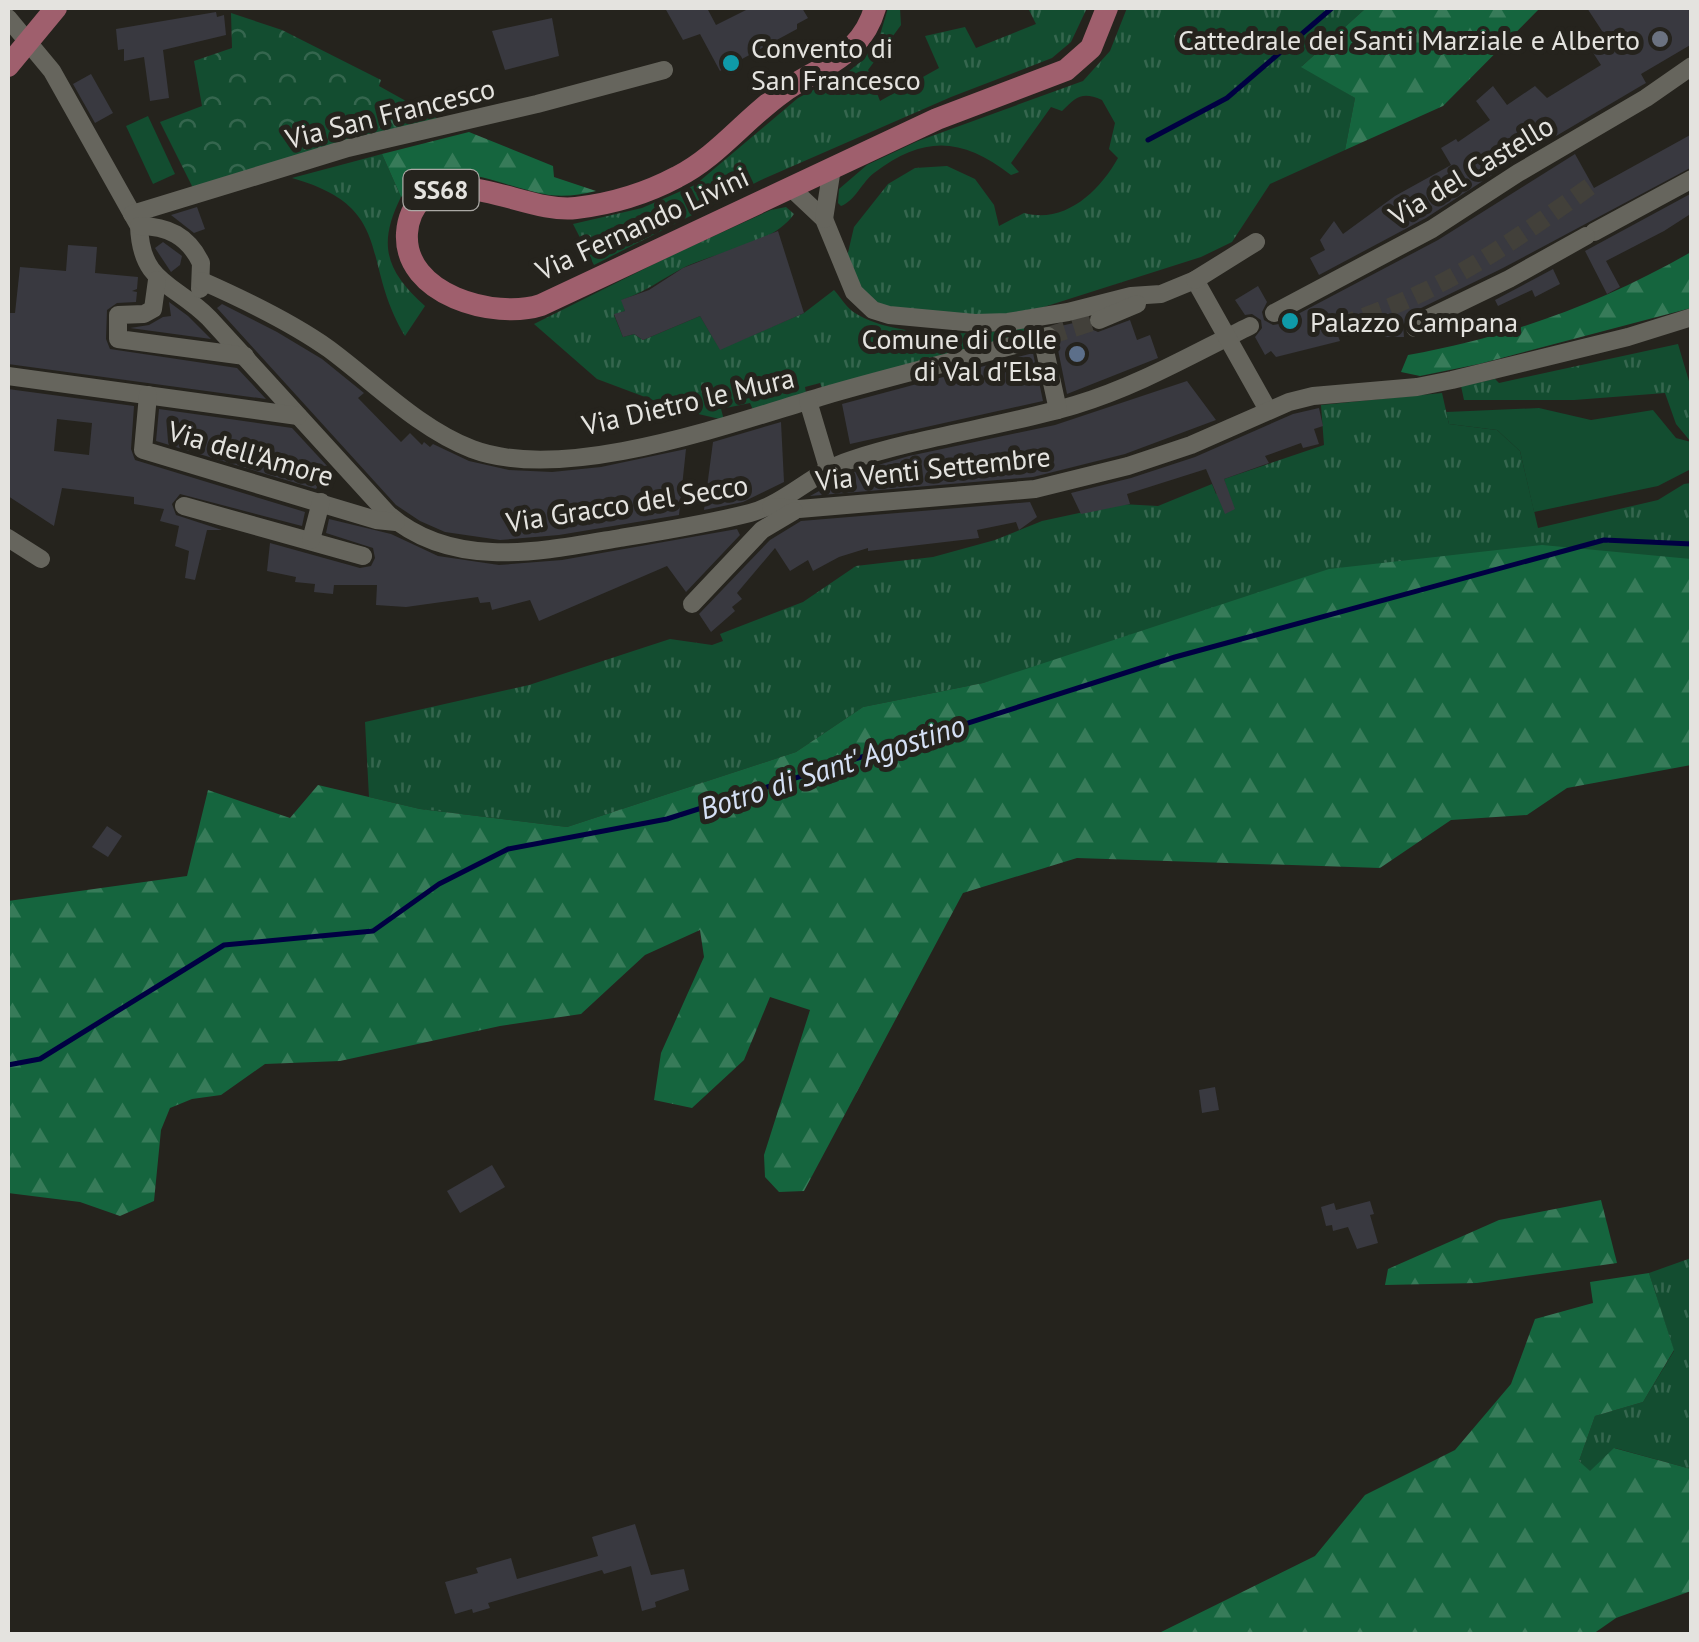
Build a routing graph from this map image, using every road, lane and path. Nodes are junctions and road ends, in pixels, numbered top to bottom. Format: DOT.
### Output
graph roads {
  1 [pos="56,8"];
  2 [pos="875,8"];
  3 [pos="1107,8"];
  4 [pos="8,18"];
  5 [pos="28,41"];
  6 [pos="8,66"];
  7 [pos="1692,66"];
  8 [pos="664,70"];
  9 [pos="832,168"];
  10 [pos="1692,179"];
  11 [pos="790,187"];
  12 [pos="135,220"];
  13 [pos="824,220"];
  14 [pos="1256,242"];
  15 [pos="158,280"];
  16 [pos="1195,280"];
  17 [pos="202,281"];
  18 [pos="1161,294"];
  19 [pos="188,298"];
  20 [pos="1274,313"];
  21 [pos="1692,317"];
  22 [pos="1099,320"];
  23 [pos="1250,326"];
  24 [pos="1416,328"];
  25 [pos="245,356"];
  26 [pos="8,376"];
  27 [pos="148,394"];
  28 [pos="808,401"];
  29 [pos="1058,410"];
  30 [pos="1268,410"];
  31 [pos="298,416"];
  32 [pos="828,468"];
  33 [pos="321,502"];
  34 [pos="184,506"];
  35 [pos="770,507"];
  36 [pos="799,509"];
  37 [pos="397,522"];
  38 [pos="8,538"];
  39 [pos="310,540"];
  40 [pos="363,556"];
  41 [pos="41,559"];
  42 [pos="692,604"];
  1 -- 5 [label="main road"];
  2 -- 11 [label="main road, Via Fernando Livini / SS68"];
  3 -- 9 [label="main road, SS68"];
  4 -- 5 [label="street"];
  5 -- 6 [label="main road"];
  5 -- 12 [label="street"];
  7 -- 20 [label="street, Via del Castello"];
  8 -- 12 [label="street, Via San Francesco"];
  9 -- 11 [label="main road, SS68"];
  9 -- 13 [label="street"];
  10 -- 24 [label="street"];
  11 -- 13 [label="street"];
  12 -- 15 [label="street"];
  12 -- 17 [label="street"];
  13 -- 18 [label="street"];
  14 -- 16 [label="street"];
  15 -- 19 [label="street, Via Gracco del Secco"];
  15 -- 25 [label="street"];
  16 -- 18 [label="street"];
  16 -- 30 [label="street"];
  17 -- 19 [label="street"];
  17 -- 28 [label="street, Via Dietro le Mura"];
  18 -- 22 [label="street"];
  19 -- 25 [label="street, Via Gracco del Secco"];
  21 -- 30 [label="street, Via Venti Settembre"];
  23 -- 29 [label="street"];
  25 -- 31 [label="street, Via Gracco del Secco"];
  26 -- 27 [label="street"];
  27 -- 31 [label="street"];
  27 -- 33 [label="street, Via dell'Amore"];
  28 -- 29 [label="street, Via Dietro le Mura"];
  28 -- 32 [label="street"];
  29 -- 32 [label="street"];
  30 -- 36 [label="street, Via Venti Settembre"];
  31 -- 37 [label="street, Via Gracco del Secco"];
  32 -- 35 [label="street"];
  33 -- 37 [label="street, Via dell'Amore"];
  33 -- 39 [label="street"];
  34 -- 39 [label="street"];
  35 -- 36 [label="street, Via Venti Settembre"];
  35 -- 37 [label="street, Via Gracco del Secco"];
  36 -- 42 [label="street"];
  38 -- 41 [label="street"];
  39 -- 40 [label="street"];
}
